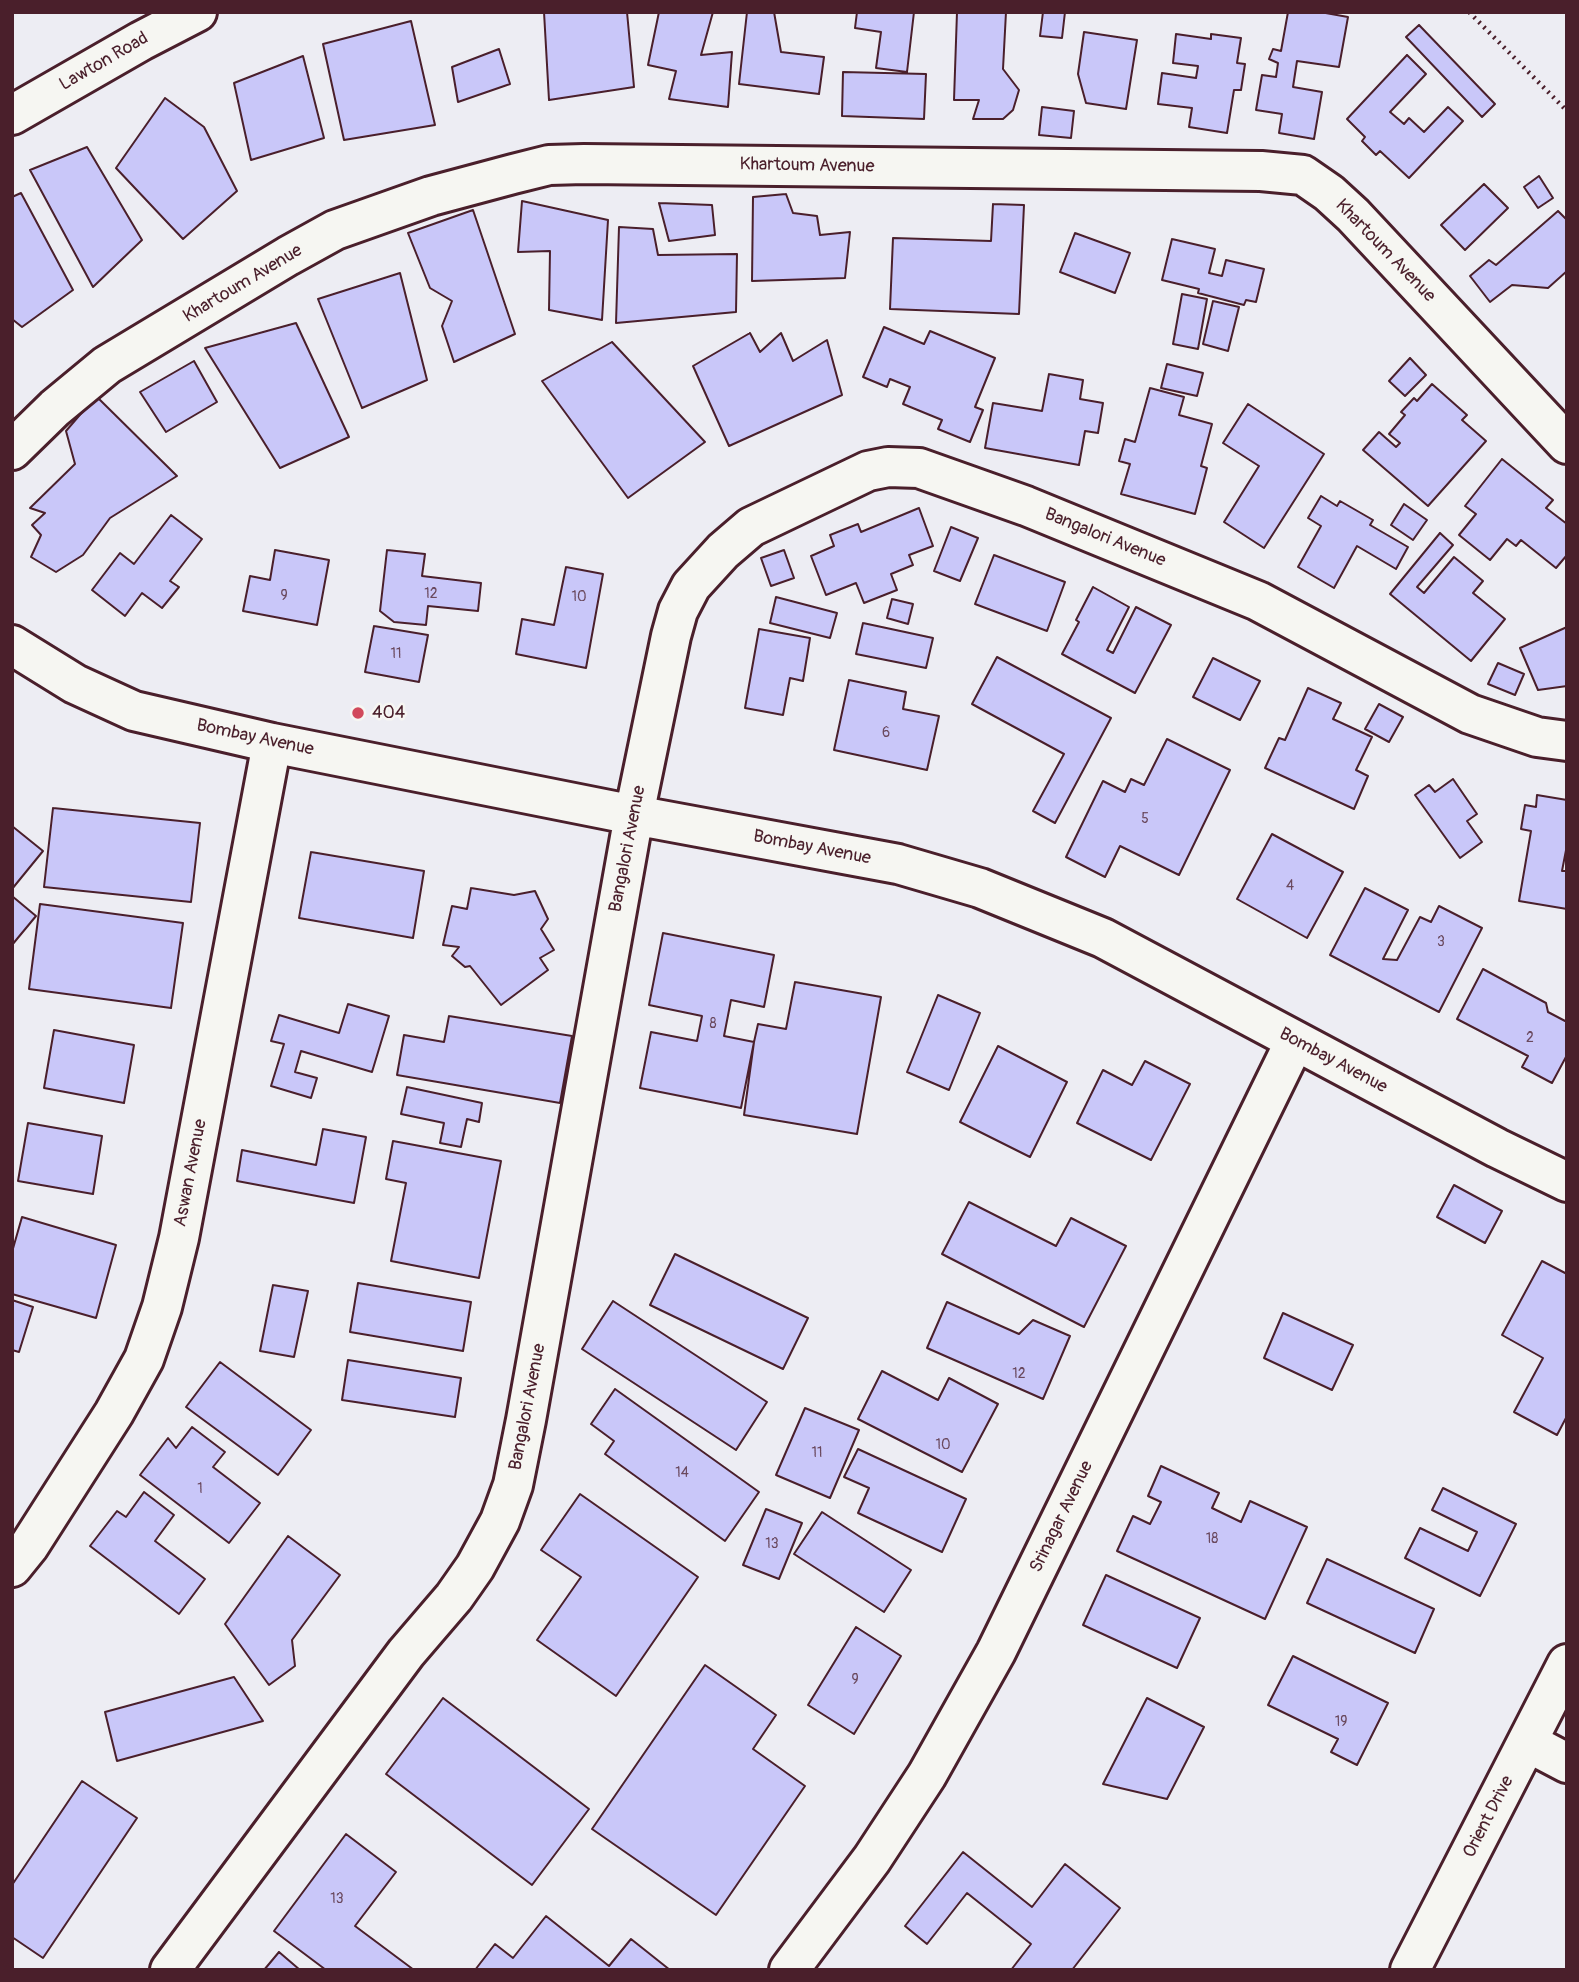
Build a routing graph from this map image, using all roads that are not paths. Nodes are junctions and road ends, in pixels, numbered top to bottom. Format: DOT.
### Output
graph roads {
  1 [pos="197,12"];
  2 [pos="12,115"];
  3 [pos="1567,444"];
  4 [pos="12,450"];
  5 [pos="12,645"];
  6 [pos="1567,741"];
  7 [pos="272,743"];
  8 [pos="634,814"];
  9 [pos="1296,1041"];
  10 [pos="1567,1182"];
  11 [pos="12,1567"];
  12 [pos="1567,1664"];
  13 [pos="1527,1742"];
  14 [pos="1567,1763"];
  15 [pos="170,1970"];
  16 [pos="789,1970"];
  17 [pos="1410,1970"];
  1 -- 2 [label="street, Lawton Road"];
  3 -- 4 [label="street, Khartoum Avenue"];
  5 -- 7 [label="street, Bombay Avenue"];
  6 -- 8 [label="street, Bangalori Avenue"];
  7 -- 8 [label="street, Bombay Avenue"];
  7 -- 11 [label="street, Aswan Avenue"];
  8 -- 9 [label="street, Bombay Avenue"];
  8 -- 15 [label="street, Bangalori Avenue"];
  9 -- 10 [label="street, Bombay Avenue"];
  9 -- 16 [label="street, Srinagar Avenue"];
  12 -- 13 [label="street, Orient Drive"];
  13 -- 14 [label="street"];
  13 -- 17 [label="street, Orient Drive"];
}
